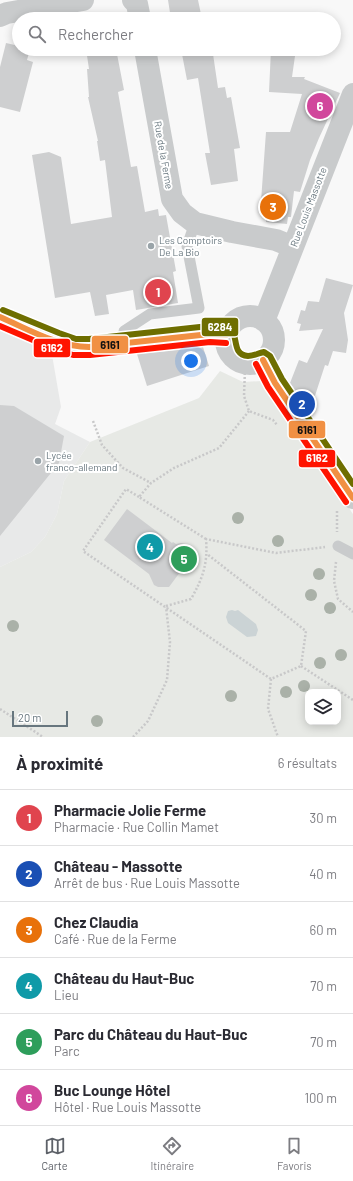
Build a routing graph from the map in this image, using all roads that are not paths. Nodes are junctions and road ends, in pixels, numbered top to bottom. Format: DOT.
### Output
graph roads {
  1 [pos="83,0"];
  2 [pos="133,0"];
  3 [pos="139,12"];
  4 [pos="0,16"];
  5 [pos="146,56"];
  6 [pos="353,94"];
  7 [pos="195,223"];
  8 [pos="293,246"];
  9 [pos="0,317"];
  10 [pos="264,321"];
  11 [pos="226,335"];
  12 [pos="124,343"];
  13 [pos="254,362"];
  14 [pos="345,503"];
  15 [pos="338,546"];
  16 [pos="353,554"];
  1 -- 4 [label="street"];
  2 -- 3 [label="street"];
  5 -- 7 [label="street, Rue de la Ferme"];
  6 -- 8 [label="street, Rue Louis Massotte"];
  7 -- 8 [label="street, Rue de la Ferme"];
  7 -- 12 [label="lane"];
  8 -- 10 [label="street, Rue Louis Massotte"];
  9 -- 12 [label="street"];
  10 -- 11 [label="street"];
  10 -- 13 [label="street"];
  11 -- 12 [label="street"];
  11 -- 13 [label="street"];
  13 -- 14 [label="street"];
  15 -- 16 [label="lane"];
}
